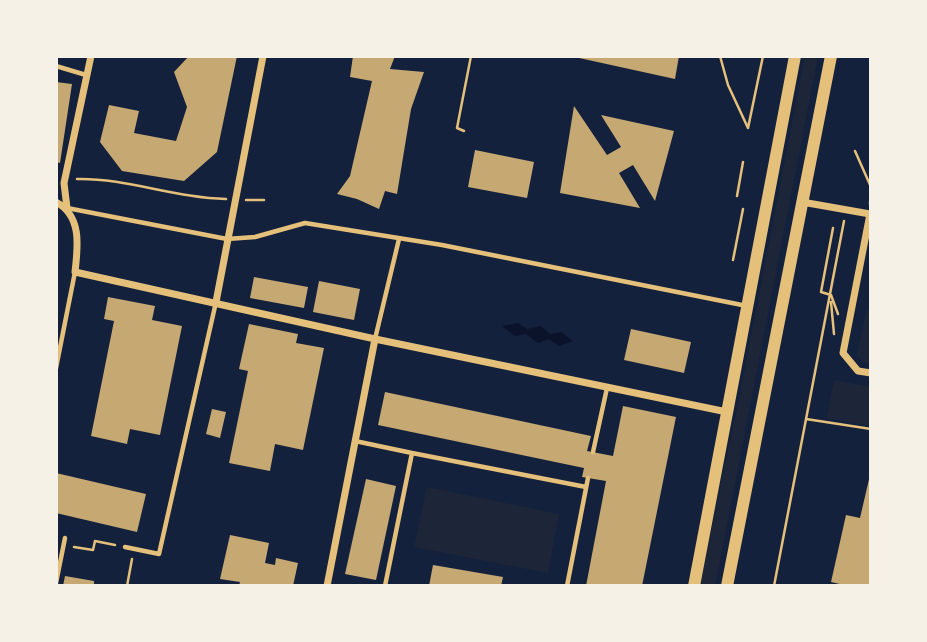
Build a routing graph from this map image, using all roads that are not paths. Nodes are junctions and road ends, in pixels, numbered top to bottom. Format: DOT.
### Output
graph roads {
  1 [pos="91,56"];
  2 [pos="262,56"];
  3 [pos="794,56"];
  4 [pos="831,56"];
  5 [pos="56,66"];
  6 [pos="87,75"];
  7 [pos="65,179"];
  8 [pos="56,183"];
  9 [pos="56,202"];
  10 [pos="802,202"];
  11 [pos="68,208"];
  12 [pos="870,214"];
  13 [pos="227,239"];
  14 [pos="399,239"];
  15 [pos="75,272"];
  16 [pos="215,302"];
  17 [pos="748,307"];
  18 [pos="375,339"];
  19 [pos="56,368"];
  20 [pos="871,373"];
  21 [pos="607,388"];
  22 [pos="728,412"];
  23 [pos="355,440"];
  24 [pos="593,452"];
  25 [pos="412,453"];
  26 [pos="588,478"];
  27 [pos="586,487"];
  28 [pos="65,538"];
  29 [pos="125,547"];
  30 [pos="56,583"];
  31 [pos="327,586"];
  32 [pos="385,586"];
  33 [pos="567,586"];
  34 [pos="694,586"];
  35 [pos="727,586"];
  1 -- 6 [label="street"];
  2 -- 13 [label="street"];
  3 -- 17 [label="main road"];
  4 -- 10 [label="main road"];
  5 -- 6 [label="lane"];
  6 -- 7 [label="street"];
  7 -- 8 [label="street"];
  7 -- 11 [label="street"];
  9 -- 11 [label="street"];
  10 -- 12 [label="street"];
  10 -- 35 [label="main road"];
  11 -- 13 [label="lane"];
  11 -- 15 [label="street"];
  12 -- 20 [label="street"];
  13 -- 14 [label="lane"];
  13 -- 16 [label="street"];
  14 -- 17 [label="lane"];
  14 -- 18 [label="lane"];
  15 -- 16 [label="street"];
  15 -- 19 [label="lane"];
  16 -- 18 [label="street"];
  16 -- 29 [label="lane"];
  17 -- 22 [label="main road"];
  18 -- 21 [label="street"];
  18 -- 23 [label="street"];
  21 -- 22 [label="street"];
  21 -- 24 [label="lane"];
  22 -- 34 [label="main road"];
  23 -- 25 [label="lane"];
  23 -- 31 [label="street"];
  25 -- 27 [label="lane"];
  25 -- 32 [label="lane"];
  26 -- 27 [label="lane"];
  27 -- 33 [label="lane"];
  28 -- 30 [label="lane"];
}
